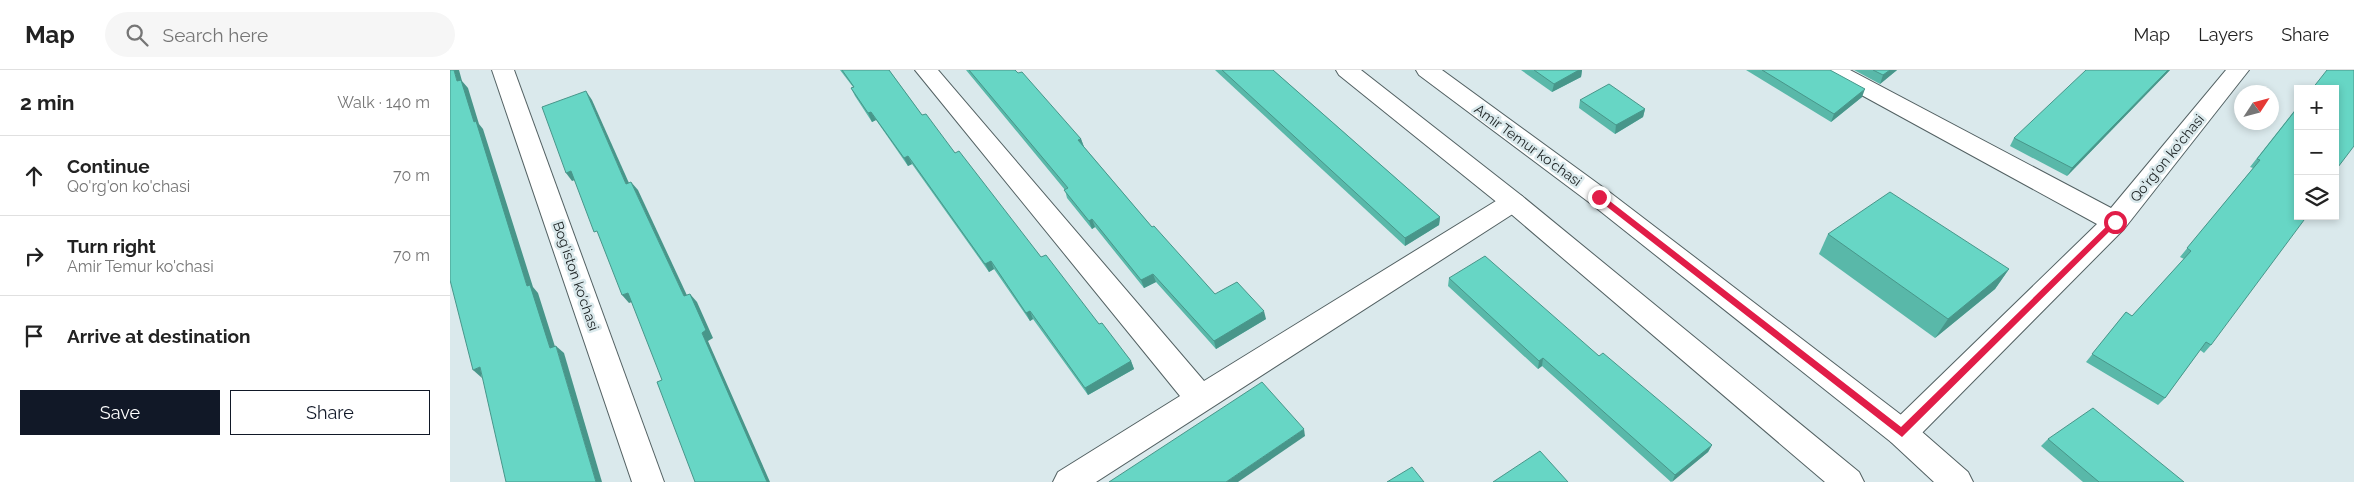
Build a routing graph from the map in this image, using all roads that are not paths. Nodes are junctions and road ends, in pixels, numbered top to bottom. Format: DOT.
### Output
graph roads {
  1 [pos="503,70"];
  2 [pos="926,70"];
  3 [pos="1347,70"];
  4 [pos="1427,70"];
  5 [pos="1833,70"];
  6 [pos="2238,70"];
  7 [pos="1513,202"];
  8 [pos="2115,222"];
  9 [pos="1201,399"];
  10 [pos="1902,433"];
  11 [pos="1837,478"];
  12 [pos="648,482"];
  13 [pos="1069,482"];
  14 [pos="1957,482"];
  1 -- 12 [label="street, Bog'iston ko'chasi"];
  2 -- 9 [label="street"];
  3 -- 7 [label="street"];
  4 -- 10 [label="street, Amir Temur ko'chasi"];
  5 -- 8 [label="street"];
  6 -- 8 [label="street, Qo'rg'on ko'chasi"];
  7 -- 9 [label="street"];
  7 -- 11 [label="street"];
  8 -- 10 [label="street, Qo'rg'on ko'chasi"];
  9 -- 13 [label="street"];
  10 -- 14 [label="street, Amir Temur ko'chasi"];
}
